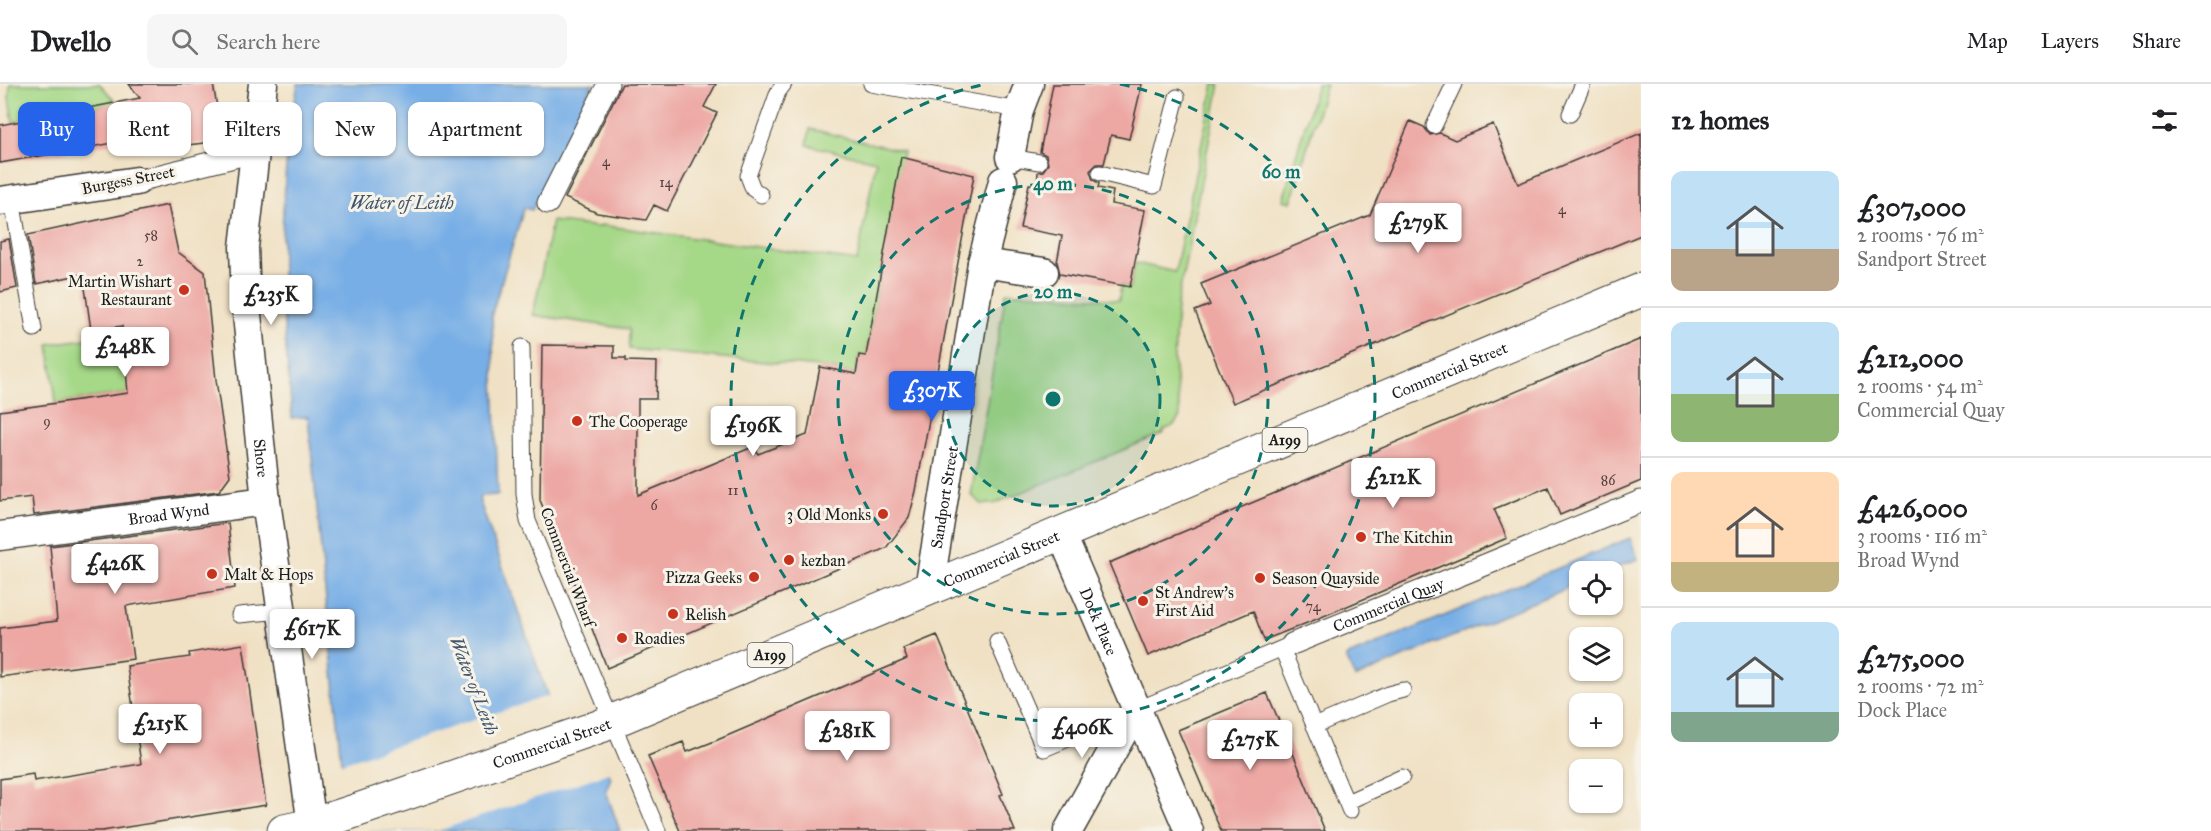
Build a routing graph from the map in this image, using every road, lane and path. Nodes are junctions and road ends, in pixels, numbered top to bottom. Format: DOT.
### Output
graph roads {
  1 [pos="262,84"];
  2 [pos="608,84"];
  3 [pos="784,84"];
  4 [pos="871,84"];
  5 [pos="1454,84"];
  6 [pos="1583,84"];
  7 [pos="1024,97"];
  8 [pos="1177,97"];
  9 [pos="260,102"];
  10 [pos="1570,114"];
  11 [pos="1434,126"];
  12 [pos="238,156"];
  13 [pos="254,156"];
  14 [pos="1039,162"];
  15 [pos="1006,169"];
  16 [pos="1100,173"];
  17 [pos="137,181"];
  18 [pos="761,195"];
  19 [pos="6,200"];
  20 [pos="548,203"];
  21 [pos="982,263"];
  22 [pos="1044,272"];
  23 [pos="1641,290"];
  24 [pos="34,329"];
  25 [pos="522,346"];
  26 [pos="266,501"];
  27 [pos="1641,501"];
  28 [pos="1061,533"];
  29 [pos="0,536"];
  30 [pos="929,589"];
  31 [pos="282,611"];
  32 [pos="239,615"];
  33 [pos="997,641"];
  34 [pos="1287,646"];
  35 [pos="1403,690"];
  36 [pos="1136,709"];
  37 [pos="606,724"];
  38 [pos="1314,726"];
  39 [pos="1402,777"];
  40 [pos="304,829"];
  41 [pos="658,831"];
  42 [pos="1068,831"];
  43 [pos="1189,831"];
  1 -- 9 [label="street, Shore"];
  2 -- 20 [label="street"];
  3 -- 18 [label="lane"];
  4 -- 7 [label="lane"];
  5 -- 11 [label="lane"];
  6 -- 10 [label="lane"];
  7 -- 15 [label="street, Sandport Street"];
  8 -- 16 [label="lane"];
  12 -- 17 [label="street, Burgess Street"];
  13 -- 26 [label="street, Shore"];
  14 -- 15 [label="lane"];
  15 -- 21 [label="street, Sandport Street"];
  17 -- 19 [label="street, Burgess Street"];
  19 -- 24 [label="lane"];
  21 -- 22 [label="street"];
  21 -- 30 [label="street, Sandport Street"];
  23 -- 28 [label="main road, Commercial Street / A199"];
  25 -- 37 [label="lane, Commercial Wharf"];
  26 -- 29 [label="street, Broad Wynd"];
  26 -- 31 [label="street, Shore"];
  27 -- 34 [label="street, Commercial Quay"];
  28 -- 30 [label="main road, Commercial Street / A199"];
  28 -- 36 [label="street, Dock Place"];
  30 -- 37 [label="main road, Commercial Street / A199"];
  31 -- 32 [label="lane"];
  31 -- 40 [label="street, Shore"];
  33 -- 36 [label="lane"];
  34 -- 36 [label="lane, Commercial Quay"];
  34 -- 38 [label="lane"];
  35 -- 38 [label="lane"];
  36 -- 42 [label="street"];
  36 -- 43 [label="street, Dock Place"];
  37 -- 40 [label="main road, Commercial Street / A199"];
  37 -- 41 [label="lane, Commercial Wharf"];
  38 -- 39 [label="lane"];
}
